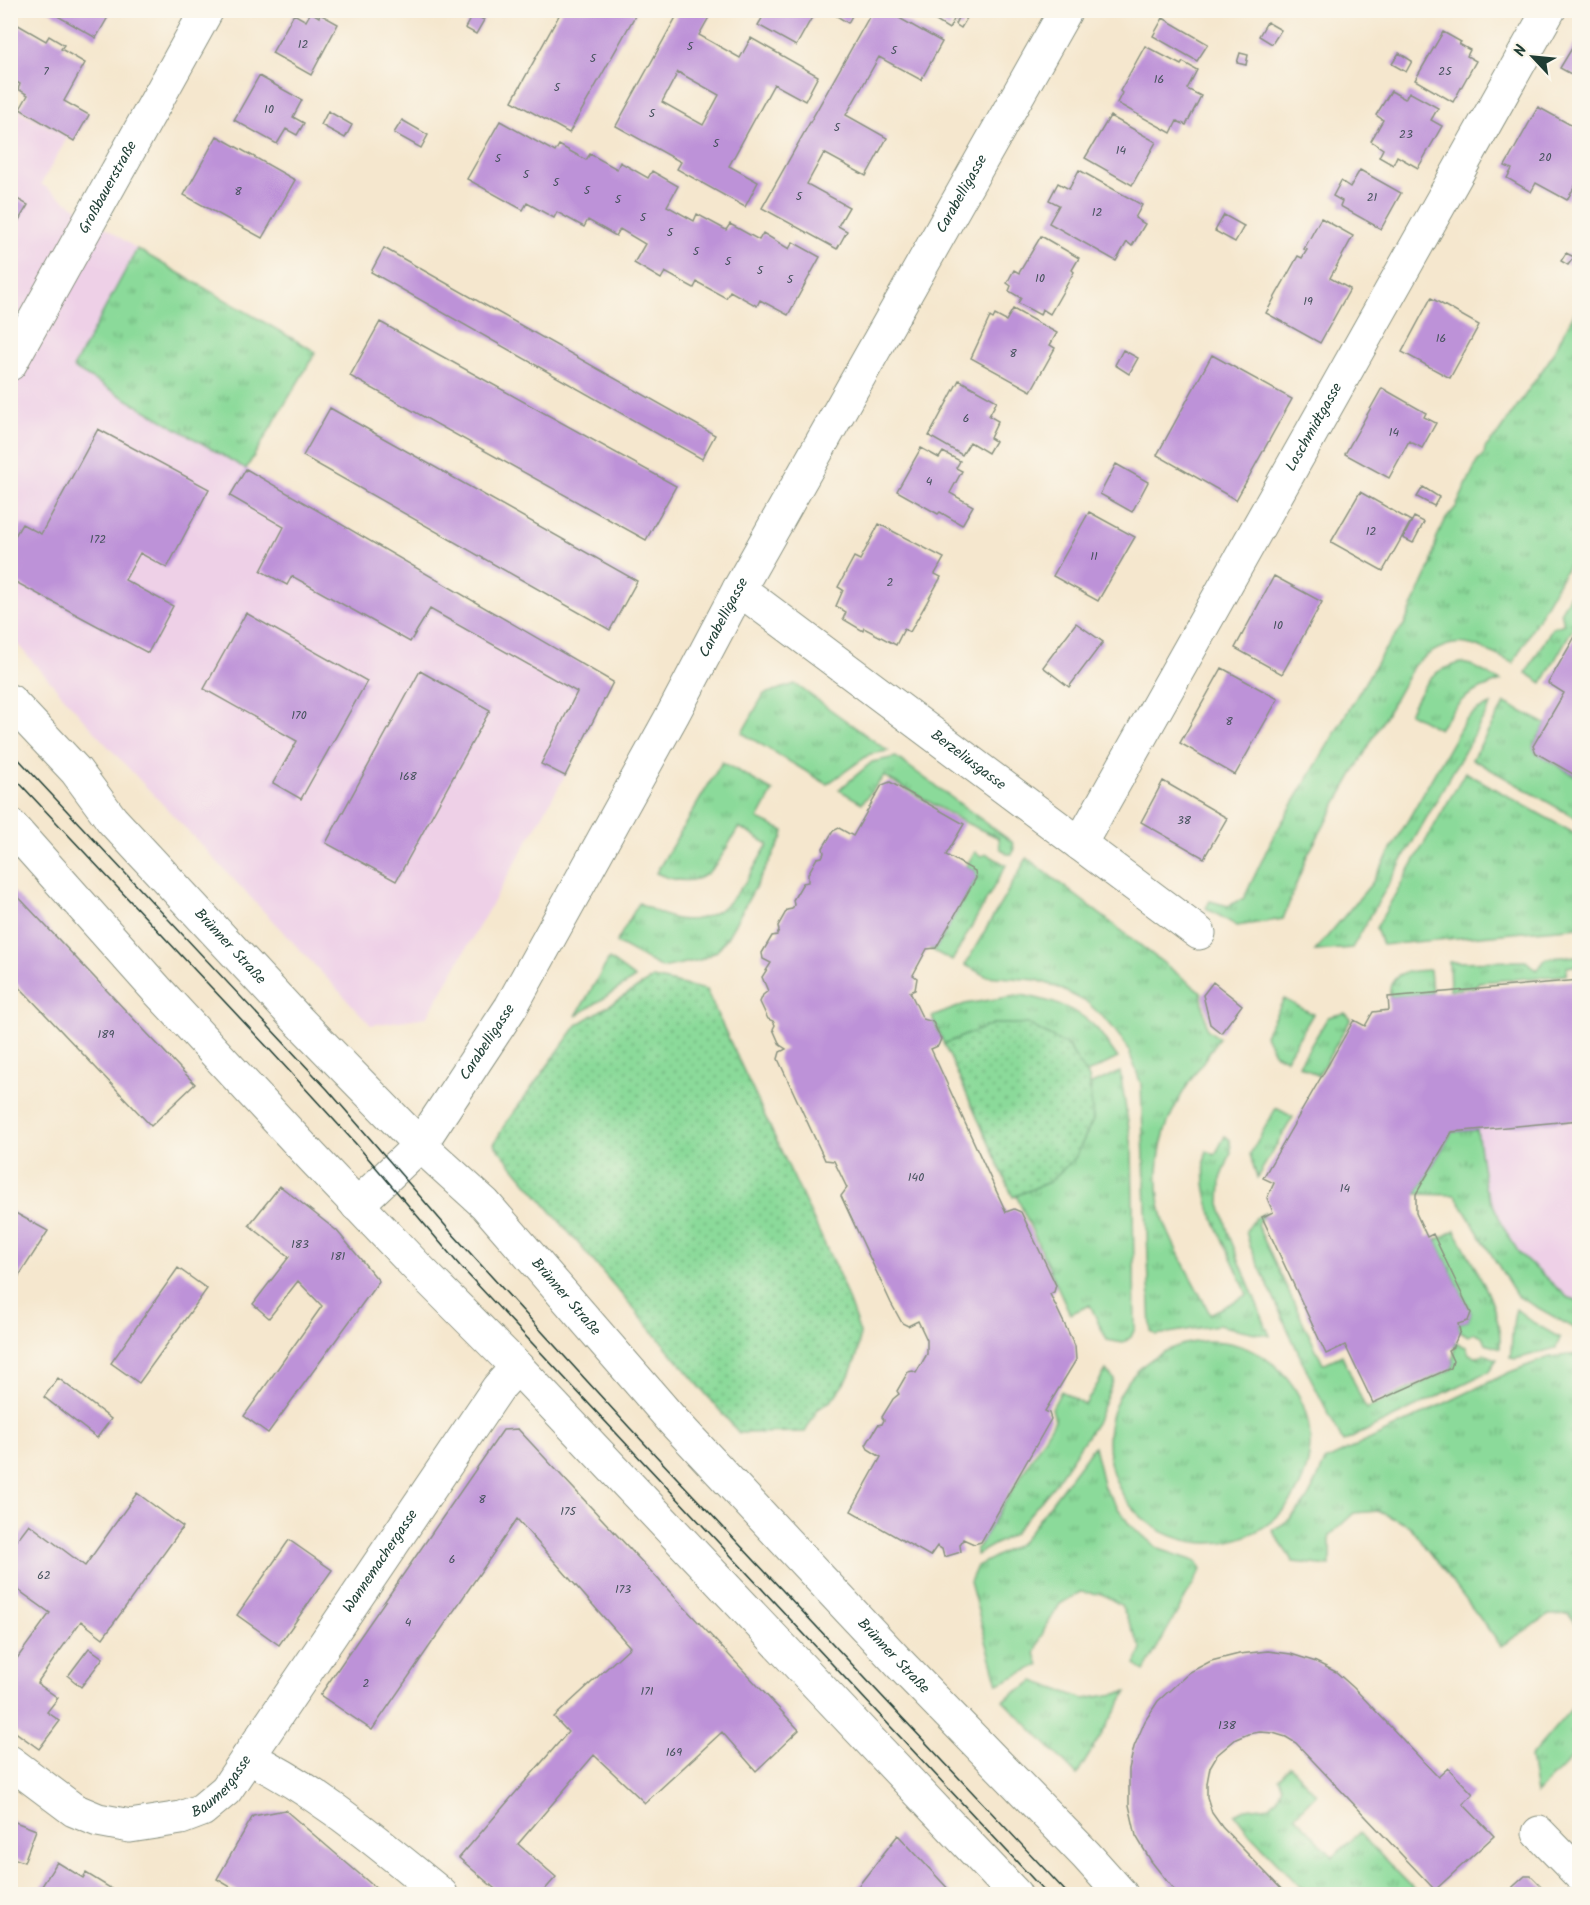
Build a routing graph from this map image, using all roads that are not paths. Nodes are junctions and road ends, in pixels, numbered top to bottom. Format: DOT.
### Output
graph roads {
  1 [pos="207,10"];
  2 [pos="1066,10"];
  3 [pos="1549,10"];
  4 [pos="10,364"];
  5 [pos="739,589"];
  6 [pos="10,701"];
  7 [pos="10,825"];
  8 [pos="1080,844"];
  9 [pos="1199,933"];
  10 [pos="420,1145"];
  11 [pos="357,1205"];
  12 [pos="518,1367"];
  13 [pos="248,1757"];
  14 [pos="10,1762"];
  15 [pos="1539,1833"];
  16 [pos="1580,1875"];
  17 [pos="441,1894"];
  18 [pos="1015,1894"];
  19 [pos="1121,1894"];
  1 -- 4 [label="street, Großbauerstraße"];
  2 -- 5 [label="street, Carabelligasse"];
  3 -- 8 [label="street, Loschmidtgasse"];
  5 -- 8 [label="street, Berzeliusgasse"];
  5 -- 10 [label="street, Carabelligasse"];
  6 -- 10 [label="street, Brünner Straße"];
  7 -- 11 [label="street"];
  8 -- 9 [label="street, Berzeliusgasse"];
  10 -- 11 [label="street, Carabelligasse"];
  10 -- 19 [label="street, Brünner Straße"];
  11 -- 12 [label="street"];
  12 -- 13 [label="street, Wannemachergasse"];
  12 -- 18 [label="street"];
  13 -- 14 [label="street, Baumergasse"];
  13 -- 17 [label="street, Baumergasse"];
  15 -- 16 [label="street"];
}
